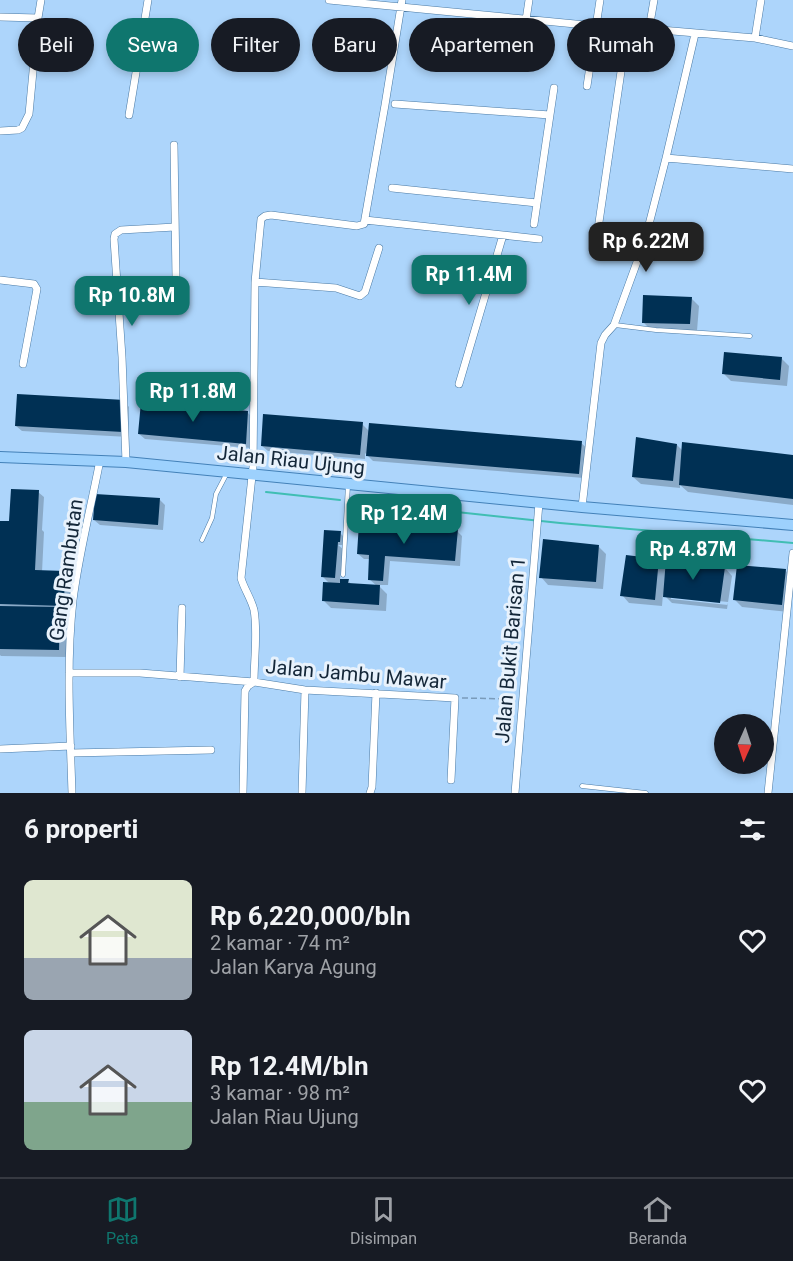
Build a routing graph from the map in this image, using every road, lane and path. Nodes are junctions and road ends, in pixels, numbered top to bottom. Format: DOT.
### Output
graph roads {
  1 [pos="41,0"];
  2 [pos="148,0"];
  3 [pos="329,0"];
  4 [pos="529,0"];
  5 [pos="600,0"];
  6 [pos="654,0"];
  7 [pos="761,0"];
  8 [pos="401,4"];
  9 [pos="0,17"];
  10 [pos="38,18"];
  11 [pos="506,18"];
  12 [pos="526,18"];
  13 [pos="597,18"];
  14 [pos="651,18"];
  15 [pos="675,32"];
  16 [pos="695,34"];
  17 [pos="753,38"];
  18 [pos="793,46"];
  19 [pos="33,72"];
  20 [pos="589,72"];
  21 [pos="621,72"];
  22 [pos="587,86"];
  23 [pos="554,88"];
  24 [pos="395,104"];
  25 [pos="385,105"];
  26 [pos="129,115"];
  27 [pos="550,115"];
  28 [pos="0,130"];
  29 [pos="174,145"];
  30 [pos="666,158"];
  31 [pos="793,169"];
  32 [pos="392,188"];
  33 [pos="537,203"];
  34 [pos="365,220"];
  35 [pos="534,224"];
  36 [pos="175,227"];
  37 [pos="503,235"];
  38 [pos="539,239"];
  39 [pos="645,240"];
  40 [pos="379,248"];
  41 [pos="176,279"];
  42 [pos="0,280"];
  43 [pos="255,282"];
  44 [pos="614,325"];
  45 [pos="750,336"];
  46 [pos="23,364"];
  47 [pos="459,384"];
  48 [pos="0,457"];
  49 [pos="100,460"];
  50 [pos="126,462"];
  51 [pos="227,472"];
  52 [pos="252,475"];
  53 [pos="348,484"];
  54 [pos="539,506"];
  55 [pos="582,507"];
  56 [pos="793,525"];
  57 [pos="202,540"];
  58 [pos="793,555"];
  59 [pos="343,575"];
  60 [pos="182,608"];
  61 [pos="69,673"];
  62 [pos="180,677"];
  63 [pos="254,682"];
  64 [pos="305,690"];
  65 [pos="376,693"];
  66 [pos="455,698"];
  67 [pos="522,699"];
  68 [pos="0,749"];
  69 [pos="71,749"];
  70 [pos="211,750"];
  71 [pos="451,780"];
  72 [pos="582,786"];
  73 [pos="72,793"];
  74 [pos="243,793"];
  75 [pos="302,793"];
  76 [pos="370,793"];
  77 [pos="515,793"];
  78 [pos="646,793"];
  79 [pos="768,793"];
  1 -- 10 [label="street"];
  2 -- 26 [label="street"];
  3 -- 8 [label="street"];
  4 -- 12 [label="street"];
  5 -- 13 [label="street"];
  6 -- 14 [label="street"];
  7 -- 17 [label="street"];
  8 -- 11 [label="street"];
  8 -- 25 [label="street"];
  9 -- 10 [label="street"];
  15 -- 16 [label="street"];
  16 -- 17 [label="street"];
  16 -- 30 [label="street"];
  17 -- 18 [label="street"];
  19 -- 28 [label="street"];
  20 -- 22 [label="street"];
  21 -- 39 [label="street"];
  23 -- 27 [label="street"];
  24 -- 25 [label="lane"];
  24 -- 27 [label="street"];
  25 -- 34 [label="street"];
  27 -- 33 [label="street"];
  29 -- 36 [label="street"];
  30 -- 31 [label="street"];
  30 -- 39 [label="street"];
  32 -- 33 [label="street"];
  33 -- 35 [label="street"];
  34 -- 37 [label="street"];
  34 -- 43 [label="street, Jalan Jambu Mawar"];
  36 -- 41 [label="street"];
  36 -- 50 [label="street"];
  37 -- 38 [label="street"];
  37 -- 47 [label="street"];
  39 -- 44 [label="street"];
  40 -- 43 [label="street"];
  42 -- 46 [label="street"];
  43 -- 52 [label="street, Jalan Jambu Mawar"];
  44 -- 45 [label="lane"];
  44 -- 55 [label="street"];
  48 -- 49 [label="main road, Jalan Riau Ujung"];
  49 -- 50 [label="main road, Jalan Riau Ujung"];
  49 -- 61 [label="street, Gang Rambutan"];
  50 -- 51 [label="main road, Jalan Riau Ujung"];
  51 -- 52 [label="main road, Jalan Riau Ujung"];
  51 -- 57 [label="lane"];
  52 -- 53 [label="main road, Jalan Riau Ujung"];
  52 -- 63 [label="street, Jalan Jambu Mawar"];
  53 -- 54 [label="main road, Jalan Riau Ujung"];
  53 -- 59 [label="lane"];
  54 -- 55 [label="main road, Jalan Riau Ujung"];
  54 -- 67 [label="street, Jalan Bukit Barisan 1"];
  55 -- 56 [label="main road, Jalan Riau Ujung"];
  58 -- 79 [label="street"];
  60 -- 62 [label="street"];
  61 -- 62 [label="street"];
  61 -- 69 [label="street, Gang Rambutan"];
  62 -- 63 [label="street"];
  63 -- 64 [label="street, Jalan Jambu Mawar"];
  63 -- 74 [label="street, Jalan Jambu Mawar"];
  64 -- 65 [label="street, Jalan Jambu Mawar"];
  64 -- 75 [label="street"];
  65 -- 66 [label="street, Jalan Jambu Mawar"];
  65 -- 76 [label="street"];
  66 -- 67 [label="path"];
  66 -- 71 [label="street"];
  67 -- 77 [label="street, Jalan Bukit Barisan 1"];
  68 -- 69 [label="street"];
  69 -- 70 [label="street"];
  69 -- 73 [label="street, Gang Rambutan"];
  72 -- 78 [label="lane"];
}
